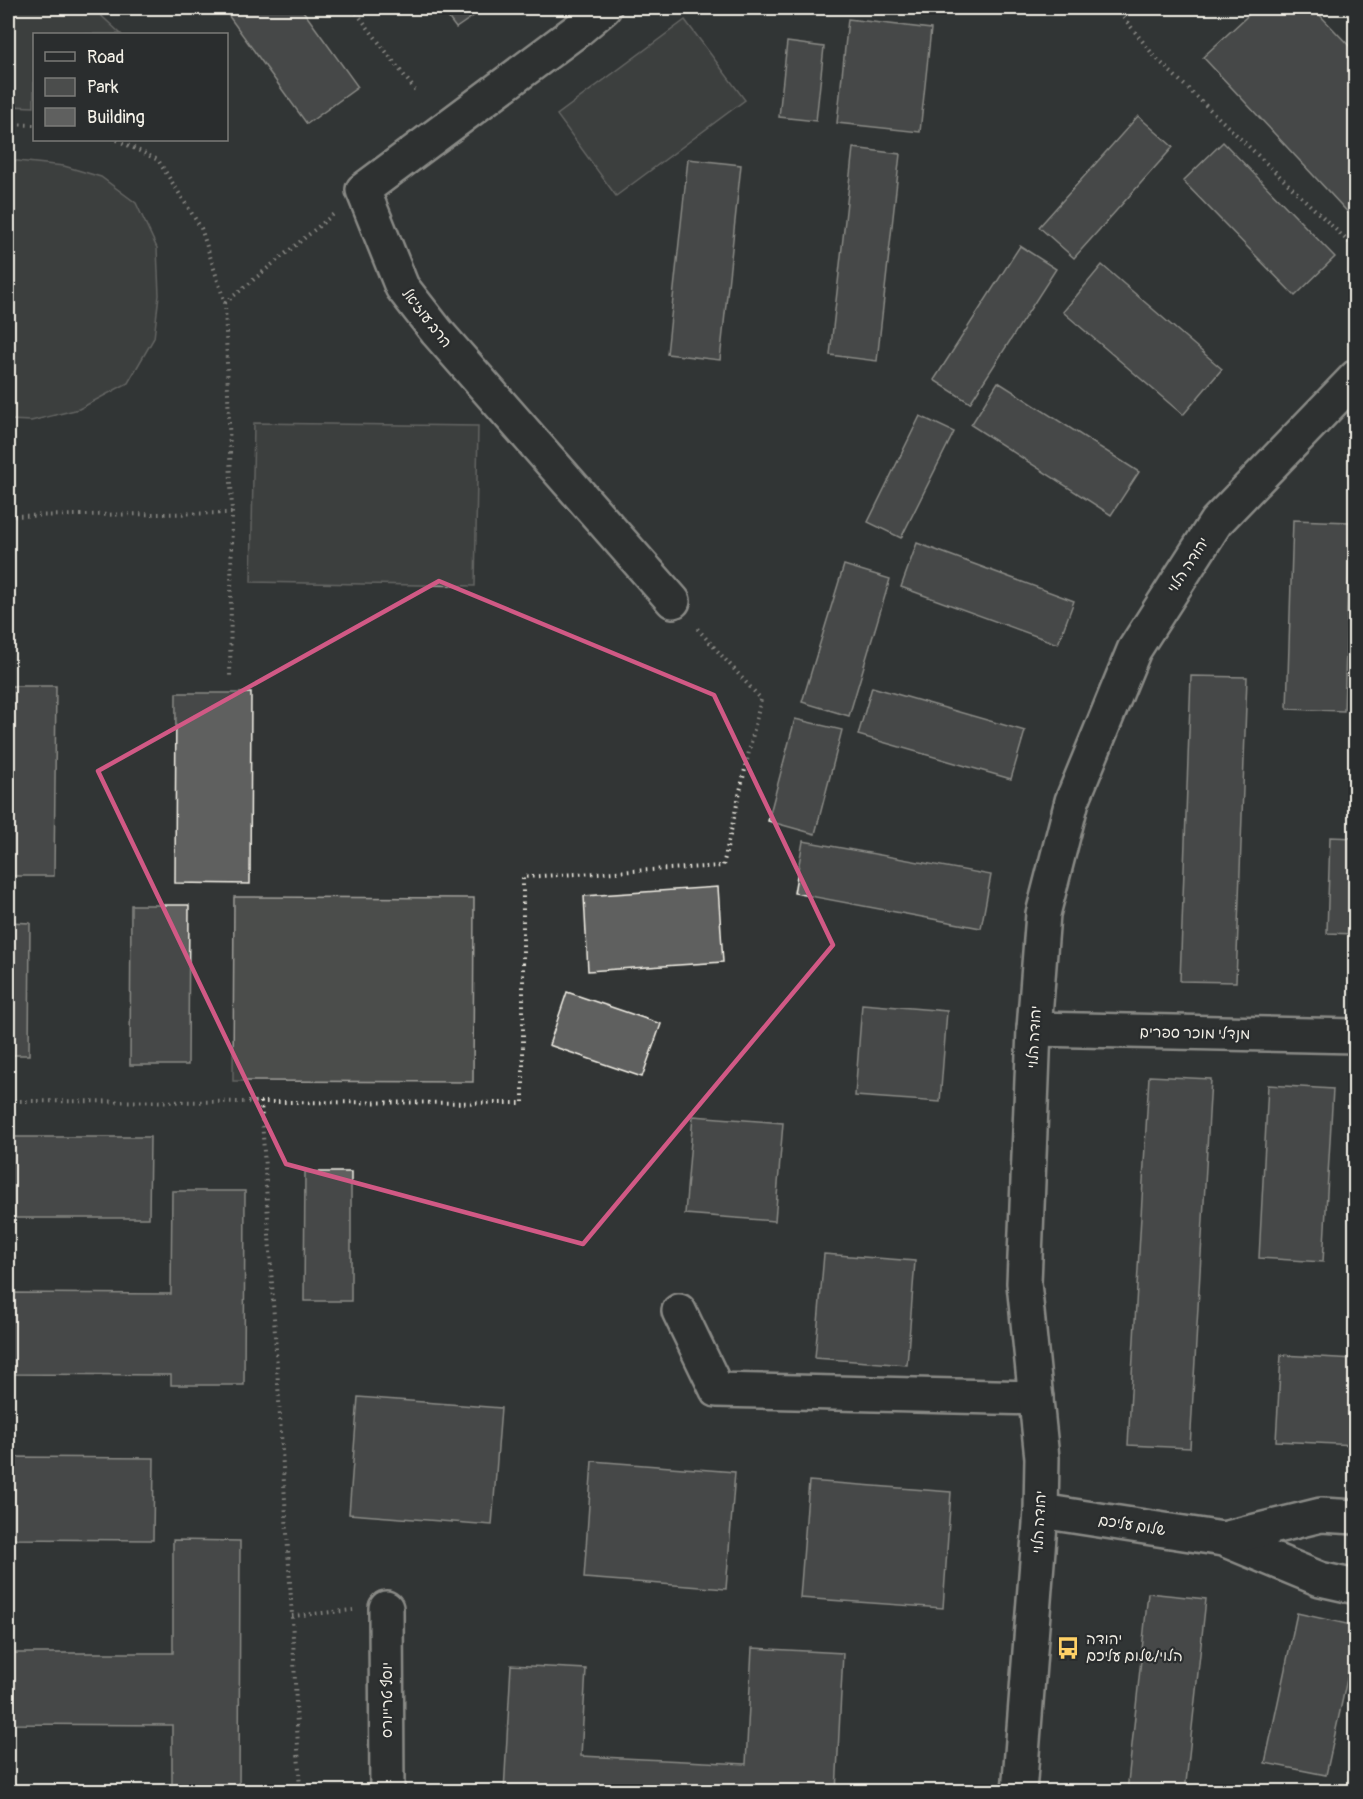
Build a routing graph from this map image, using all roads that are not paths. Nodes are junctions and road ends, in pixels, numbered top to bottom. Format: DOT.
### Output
graph roads {
  1 [pos="604,8"];
  2 [pos="1356,377"];
  3 [pos="673,601"];
  4 [pos="1034,1029"];
  5 [pos="1356,1036"];
  6 [pos="679,1311"];
  7 [pos="1036,1398"];
  8 [pos="1041,1511"];
  9 [pos="1356,1516"];
  10 [pos="1223,1539"];
  11 [pos="1356,1587"];
  12 [pos="386,1608"];
  13 [pos="387,1791"];
  14 [pos="1019,1791"];
  1 -- 3 [label="street, הרב עוזיאל"];
  2 -- 4 [label="street, יהודה הלוי"];
  4 -- 5 [label="street, מנדלי מוכר ספרים"];
  4 -- 7 [label="street, יהודה הלוי"];
  6 -- 7 [label="street"];
  7 -- 8 [label="street, יהודה הלוי"];
  8 -- 10 [label="street, שלום עליכם"];
  8 -- 14 [label="street, יהודה הלוי"];
  9 -- 10 [label="street, שלום עליכם"];
  10 -- 11 [label="street, שלום עליכם"];
  12 -- 13 [label="street, יוסף טרייורס"];
}
